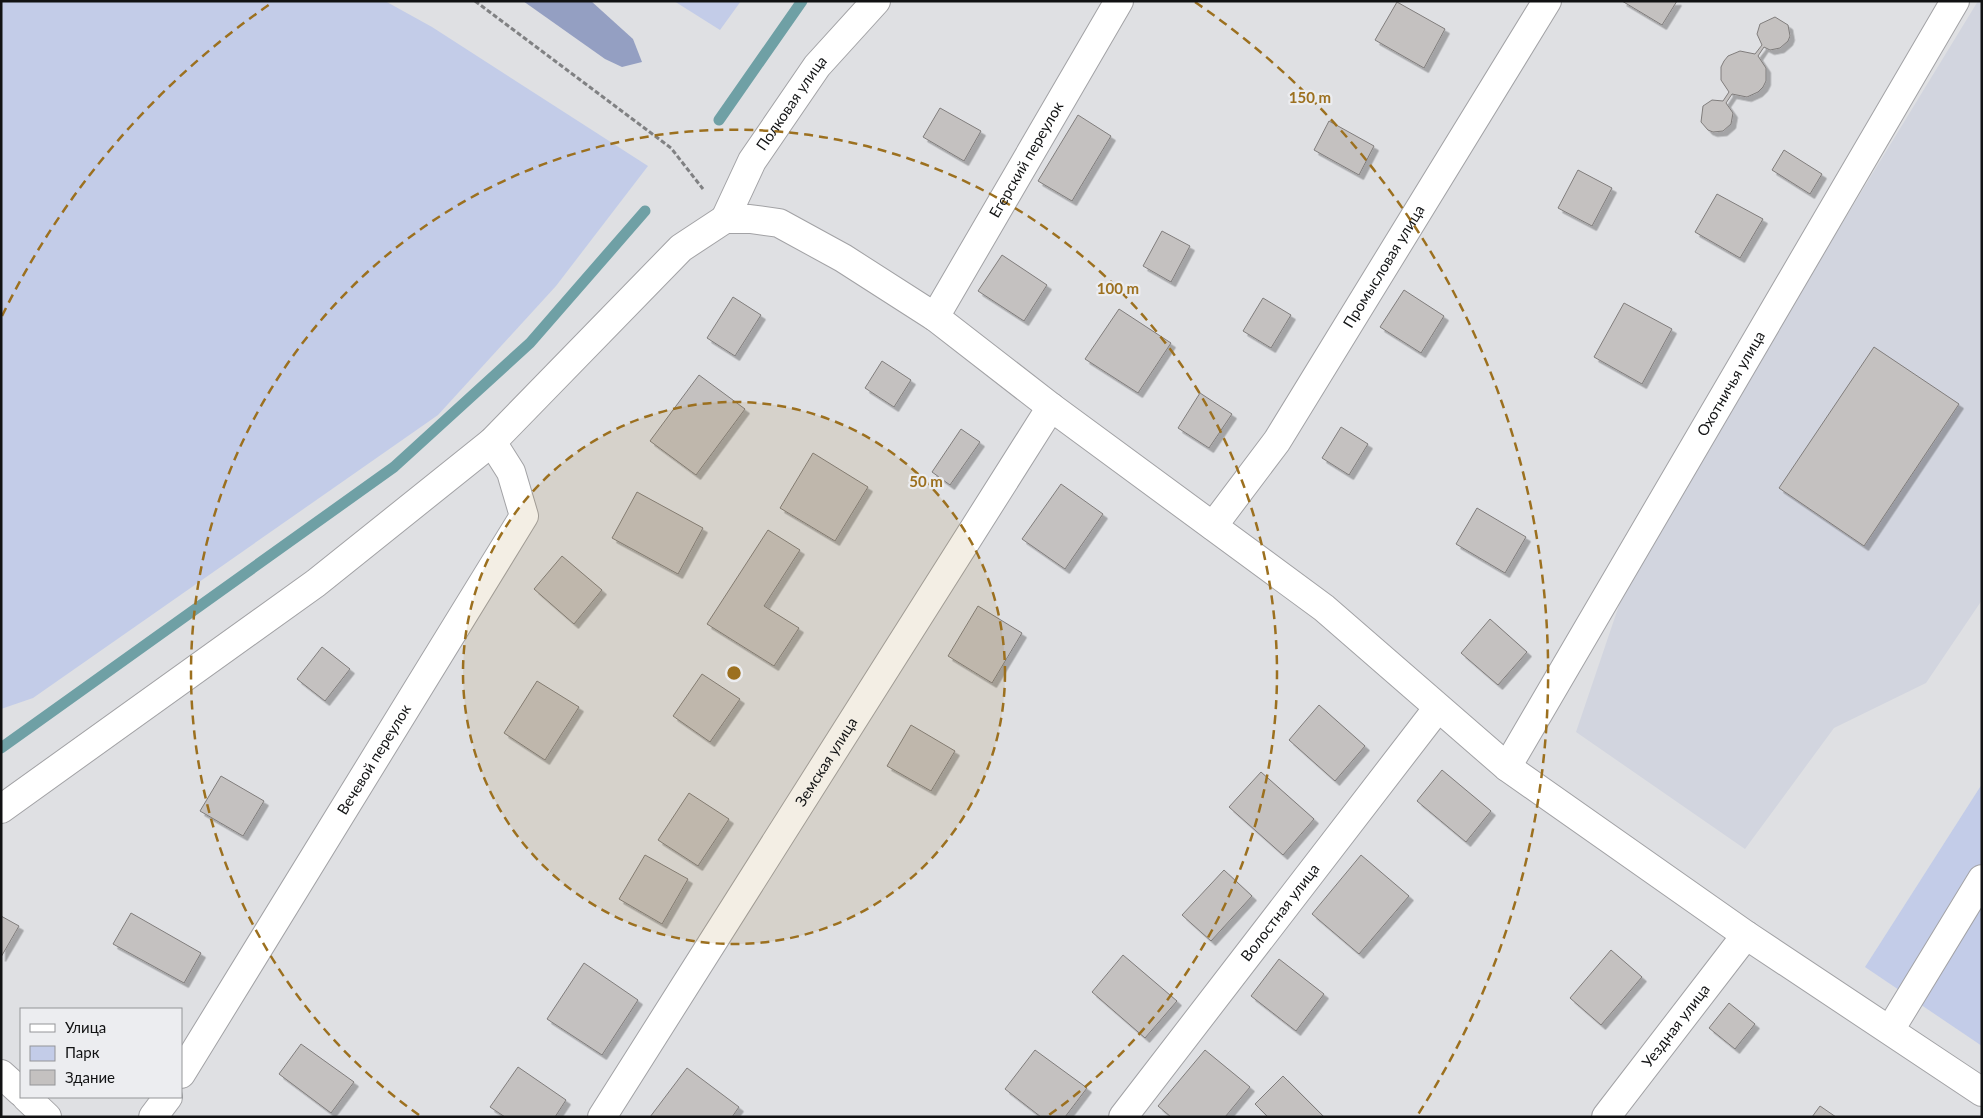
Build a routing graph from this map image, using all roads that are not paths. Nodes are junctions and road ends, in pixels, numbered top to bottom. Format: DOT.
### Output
graph roads {
  1 [pos="876,1"];
  2 [pos="1119,1"];
  3 [pos="1547,1"];
  4 [pos="1955,1"];
  5 [pos="725,219"];
  6 [pos="935,318"];
  7 [pos="1051,407"];
  8 [pos="492,442"];
  9 [pos="1212,526"];
  10 [pos="1437,709"];
  11 [pos="1507,768"];
  12 [pos="1,810"];
  13 [pos="1982,879"];
  14 [pos="1746,935"];
  15 [pos="1890,1030"];
  16 [pos="182,1072"];
  17 [pos="1,1074"];
  18 [pos="20,1091"];
  19 [pos="1982,1092"];
  20 [pos="27,1098"];
  21 [pos="167,1098"];
  22 [pos="47,1117"];
  23 [pos="153,1117"];
  24 [pos="602,1117"];
  25 [pos="1123,1117"];
  26 [pos="1606,1117"];
  1 -- 5 [label="street, Полковая улица"];
  2 -- 6 [label="street, Егерский переулок"];
  3 -- 9 [label="street, Промысловая улица"];
  4 -- 11 [label="street, Охотничья улица"];
  5 -- 6 [label="street"];
  5 -- 8 [label="street"];
  6 -- 7 [label="street"];
  7 -- 9 [label="street"];
  7 -- 24 [label="street, Земская улица"];
  8 -- 12 [label="street"];
  8 -- 16 [label="street, Вечевой переулок"];
  9 -- 10 [label="street"];
  10 -- 11 [label="street"];
  10 -- 25 [label="street, Волостная улица"];
  11 -- 14 [label="street"];
  13 -- 15 [label="street"];
  14 -- 15 [label="street"];
  14 -- 26 [label="street, Уездная улица"];
  15 -- 19 [label="street"];
  17 -- 18 [label="street"];
  20 -- 22 [label="street"];
  21 -- 23 [label="street"];
}
